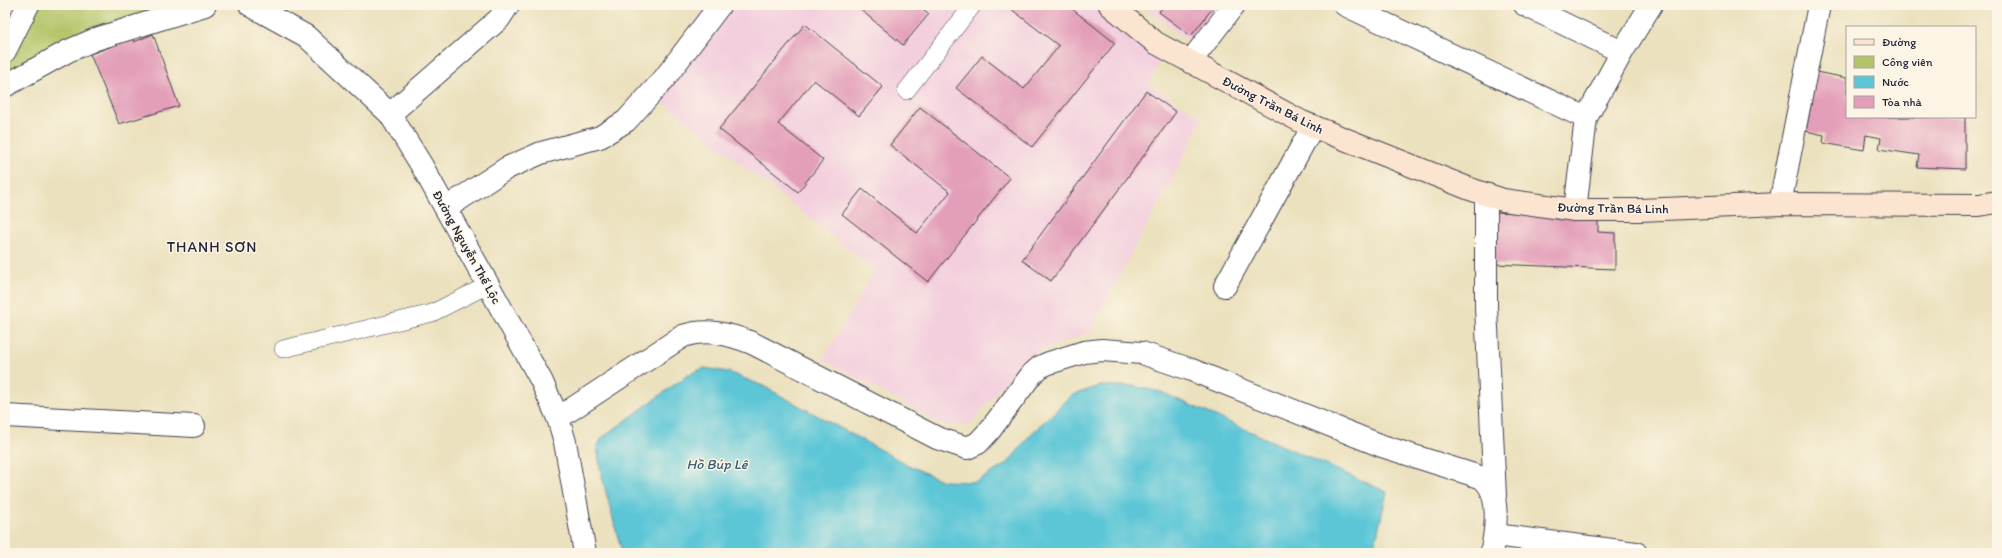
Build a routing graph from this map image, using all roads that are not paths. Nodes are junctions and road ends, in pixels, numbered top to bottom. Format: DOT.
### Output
graph roads {
  1 [pos="28,5"];
  2 [pos="206,5"];
  3 [pos="250,5"];
  4 [pos="508,5"];
  5 [pos="720,5"];
  6 [pos="974,5"];
  7 [pos="1110,5"];
  8 [pos="1234,5"];
  9 [pos="1345,5"];
  10 [pos="1525,5"];
  11 [pos="1651,5"];
  12 [pos="1820,5"];
  13 [pos="5,51"];
  14 [pos="1622,52"];
  15 [pos="1190,62"];
  16 [pos="5,86"];
  17 [pos="906,91"];
  18 [pos="390,114"];
  19 [pos="1586,118"];
  20 [pos="1313,126"];
  21 [pos="1486,195"];
  22 [pos="1997,202"];
  23 [pos="1780,204"];
  24 [pos="446,208"];
  25 [pos="1575,210"];
  26 [pos="488,285"];
  27 [pos="1225,286"];
  28 [pos="283,350"];
  29 [pos="5,416"];
  30 [pos="558,418"];
  31 [pos="194,426"];
  32 [pos="1495,496"];
  33 [pos="1493,544"];
  34 [pos="585,553"];
  35 [pos="1636,553"];
  1 -- 13 [label="street"];
  2 -- 16 [label="street"];
  3 -- 18 [label="street, Đường Nguyễn Thế Lộc"];
  4 -- 18 [label="street"];
  5 -- 24 [label="street"];
  6 -- 17 [label="lane"];
  7 -- 15 [label="street, Đường Trần Bá Linh"];
  8 -- 15 [label="street"];
  9 -- 19 [label="street"];
  10 -- 14 [label="street"];
  11 -- 14 [label="street"];
  12 -- 23 [label="street"];
  14 -- 19 [label="street"];
  15 -- 20 [label="street, Đường Trần Bá Linh"];
  18 -- 24 [label="street, Đường Nguyễn Thế Lộc"];
  19 -- 25 [label="street"];
  20 -- 21 [label="street, Đường Trần Bá Linh"];
  20 -- 27 [label="street"];
  21 -- 25 [label="street, Đường Trần Bá Linh"];
  21 -- 32 [label="street"];
  22 -- 23 [label="street, Đường Trần Bá Linh"];
  23 -- 25 [label="street, Đường Trần Bá Linh"];
  24 -- 26 [label="street, Đường Nguyễn Thế Lộc"];
  26 -- 28 [label="lane"];
  26 -- 30 [label="street, Đường Nguyễn Thế Lộc"];
  29 -- 31 [label="street"];
  30 -- 32 [label="street"];
  30 -- 34 [label="street, Đường Nguyễn Thế Lộc"];
  32 -- 33 [label="street"];
  33 -- 35 [label="street"];
}
